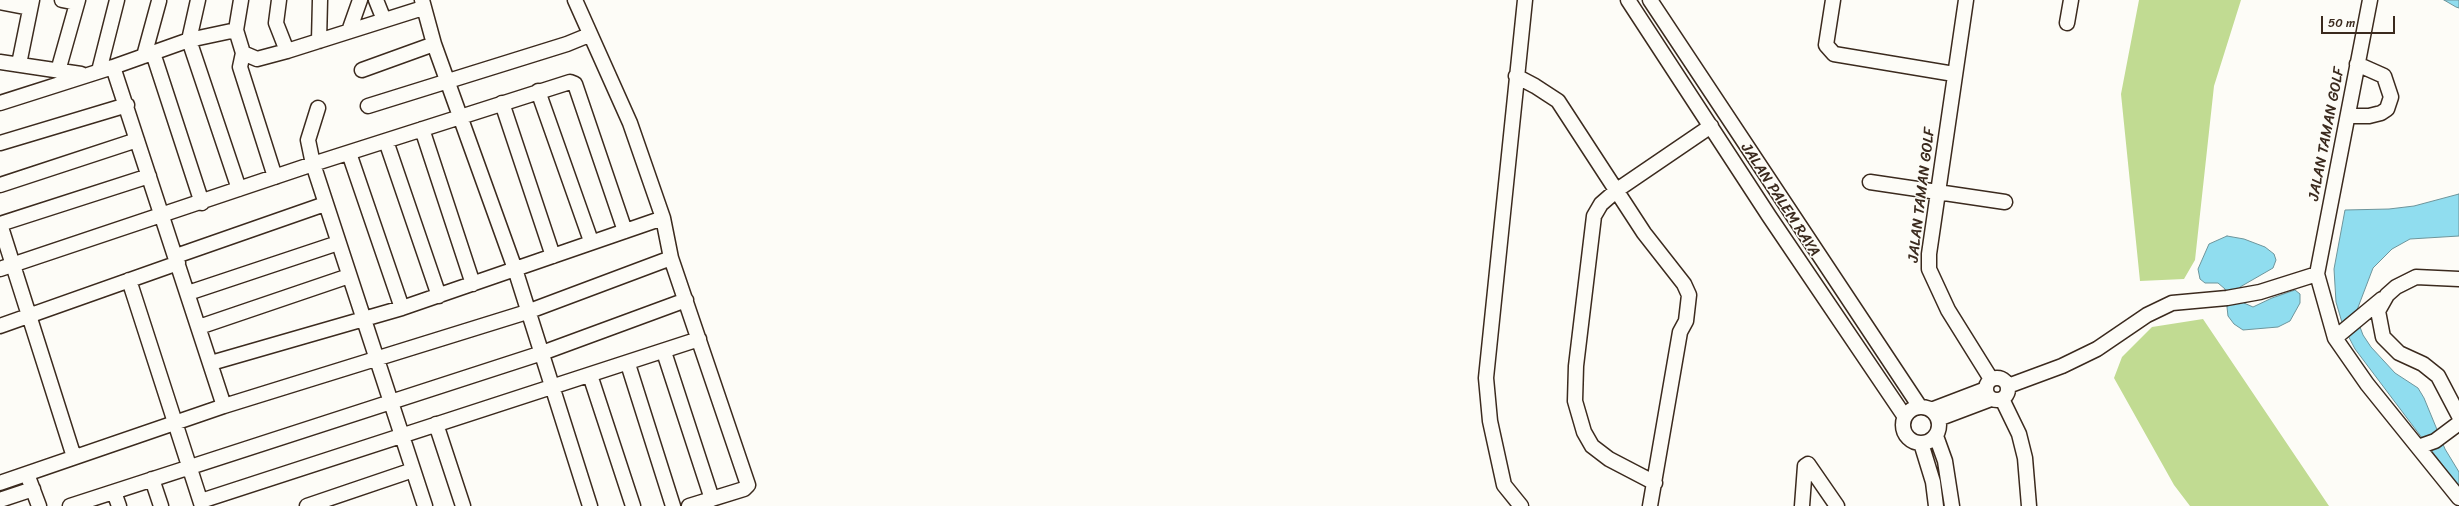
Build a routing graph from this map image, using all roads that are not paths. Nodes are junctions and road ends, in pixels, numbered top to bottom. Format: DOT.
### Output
graph roads {
  1 [pos="62,0"];
  2 [pos="117,0"];
  3 [pos="198,0"];
  4 [pos="241,0"];
  5 [pos="279,0"];
  6 [pos="320,0"];
  7 [pos="360,0"];
  8 [pos="376,0"];
  9 [pos="575,0"];
  10 [pos="1525,0"];
  11 [pos="1628,0"];
  12 [pos="1650,0"];
  13 [pos="1833,0"];
  14 [pos="1966,0"];
  15 [pos="2071,0"];
  16 [pos="2370,0"];
  17 [pos="159,1"];
  18 [pos="0,2"];
  19 [pos="78,2"];
  20 [pos="31,4"];
  21 [pos="423,4"];
  22 [pos="384,20"];
  23 [pos="2067,22"];
  24 [pos="236,30"];
  25 [pos="349,31"];
  26 [pos="589,35"];
  27 [pos="189,40"];
  28 [pos="319,41"];
  29 [pos="434,44"];
  30 [pos="287,51"];
  31 [pos="243,53"];
  32 [pos="148,55"];
  33 [pos="0,62"];
  34 [pos="19,64"];
  35 [pos="2357,64"];
  36 [pos="113,67"];
  37 [pos="362,70"];
  38 [pos="58,71"];
  39 [pos="99,71"];
  40 [pos="1954,74"];
  41 [pos="84,75"];
  42 [pos="1516,76"];
  43 [pos="448,80"];
  44 [pos="538,91"];
  45 [pos="0,102"];
  46 [pos="502,103"];
  47 [pos="127,105"];
  48 [pos="368,106"];
  49 [pos="318,108"];
  50 [pos="461,116"];
  51 [pos="2349,116"];
  52 [pos="1711,126"];
  53 [pos="422,129"];
  54 [pos="137,140"];
  55 [pos="386,141"];
  56 [pos="0,143"];
  57 [pos="349,153"];
  58 [pos="313,164"];
  59 [pos="149,176"];
  60 [pos="275,177"];
  61 [pos="1870,182"];
  62 [pos="0,185"];
  63 [pos="239,189"];
  64 [pos="1617,190"];
  65 [pos="1938,192"];
  66 [pos="2005,202"];
  67 [pos="202,203"];
  68 [pos="325,204"];
  69 [pos="162,216"];
  70 [pos="663,218"];
  71 [pos="625,231"];
  72 [pos="591,241"];
  73 [pos="338,243"];
  74 [pos="553,256"];
  75 [pos="671,258"];
  76 [pos="177,259"];
  77 [pos="7,267"];
  78 [pos="515,269"];
  79 [pos="2317,274"];
  80 [pos="349,276"];
  81 [pos="2459,279"];
  82 [pos="129,280"];
  83 [pos="473,284"];
  84 [pos="188,293"];
  85 [pos="2387,295"];
  86 [pos="439,296"];
  87 [pos="686,300"];
  88 [pos="402,308"];
  89 [pos="527,312"];
  90 [pos="29,316"];
  91 [pos="363,320"];
  92 [pos="0,326"];
  93 [pos="199,327"];
  94 [pos="2339,336"];
  95 [pos="700,339"];
  96 [pos="664,352"];
  97 [pos="542,353"];
  98 [pos="377,360"];
  99 [pos="211,363"];
  100 [pos="628,364"];
  101 [pos="590,375"];
  102 [pos="553,388"];
  103 [pos="1992,392"];
  104 [pos="390,402"];
  105 [pos="224,406"];
  106 [pos="1929,412"];
  107 [pos="1905,417"];
  108 [pos="175,422"];
  109 [pos="2458,422"];
  110 [pos="436,424"];
  111 [pos="402,436"];
  112 [pos="1936,436"];
  113 [pos="1921,443"];
  114 [pos="2422,446"];
  115 [pos="74,457"];
  116 [pos="189,466"];
  117 [pos="413,470"];
  118 [pos="27,474"];
  119 [pos="152,479"];
  120 [pos="0,482"];
  121 [pos="1655,483"];
  122 [pos="33,489"];
  123 [pos="114,492"];
  124 [pos="2459,498"];
  125 [pos="712,499"];
  126 [pos="0,500"];
  127 [pos="201,504"];
  128 [pos="77,505"];
  129 [pos="39,506"];
  130 [pos="119,506"];
  131 [pos="161,506"];
  132 [pos="307,506"];
  133 [pos="425,506"];
  134 [pos="463,506"];
  135 [pos="590,506"];
  136 [pos="633,506"];
  137 [pos="673,506"];
  138 [pos="689,506"];
  139 [pos="1521,506"];
  140 [pos="1650,506"];
  141 [pos="1802,506"];
  142 [pos="1837,506"];
  143 [pos="1936,506"];
  144 [pos="1952,506"];
  145 [pos="2029,506"];
  1 -- 19 [label="street"];
  2 -- 39 [label="street"];
  3 -- 27 [label="street"];
  4 -- 24 [label="street"];
  5 -- 30 [label="street"];
  6 -- 28 [label="street"];
  7 -- 25 [label="street"];
  8 -- 22 [label="street"];
  9 -- 26 [label="street"];
  10 -- 42 [label="street"];
  11 -- 52 [label="street, JALAN PALEM RAYA"];
  12 -- 106 [label="street, JALAN PALEM RAYA"];
  13 -- 40 [label="street"];
  14 -- 40 [label="street, JALAN TAMAN GOLF"];
  15 -- 23 [label="street"];
  16 -- 35 [label="street, JALAN TAMAN GOLF"];
  17 -- 32 [label="street"];
  18 -- 20 [label="street"];
  19 -- 38 [label="street"];
  20 -- 34 [label="street"];
  21 -- 22 [label="street"];
  21 -- 29 [label="street"];
  22 -- 25 [label="street"];
  24 -- 27 [label="street"];
  24 -- 31 [label="street"];
  25 -- 28 [label="street"];
  26 -- 43 [label="street"];
  26 -- 70 [label="street"];
  27 -- 32 [label="street"];
  27 -- 63 [label="street"];
  28 -- 30 [label="street"];
  29 -- 37 [label="street"];
  29 -- 43 [label="street"];
  30 -- 31 [label="street"];
  31 -- 60 [label="street"];
  32 -- 36 [label="street"];
  32 -- 67 [label="street"];
  33 -- 34 [label="street"];
  34 -- 38 [label="street"];
  35 -- 51 [label="street, JALAN TAMAN GOLF"];
  35 -- 51 [label="street"];
  36 -- 39 [label="street"];
  36 -- 47 [label="street"];
  38 -- 41 [label="street"];
  39 -- 41 [label="street"];
  40 -- 65 [label="street, JALAN TAMAN GOLF"];
  41 -- 45 [label="street"];
  42 -- 64 [label="street"];
  42 -- 139 [label="street"];
  43 -- 48 [label="street"];
  43 -- 50 [label="street"];
  44 -- 46 [label="street"];
  44 -- 71 [label="street"];
  44 -- 72 [label="street"];
  46 -- 50 [label="street"];
  46 -- 74 [label="street"];
  47 -- 54 [label="street"];
  47 -- 56 [label="street"];
  49 -- 58 [label="street"];
  50 -- 53 [label="street"];
  50 -- 78 [label="street"];
  51 -- 79 [label="street, JALAN TAMAN GOLF"];
  52 -- 64 [label="street"];
  52 -- 107 [label="street, JALAN PALEM RAYA"];
  53 -- 55 [label="street"];
  53 -- 83 [label="street"];
  54 -- 59 [label="street"];
  54 -- 62 [label="street"];
  55 -- 57 [label="street"];
  55 -- 86 [label="street"];
  57 -- 58 [label="street"];
  57 -- 88 [label="street"];
  58 -- 60 [label="street"];
  58 -- 68 [label="street"];
  59 -- 69 [label="street"];
  59 -- 77 [label="street"];
  60 -- 63 [label="street"];
  61 -- 65 [label="street"];
  63 -- 67 [label="street"];
  64 -- 121 [label="street"];
  64 -- 121 [label="street"];
  65 -- 66 [label="street"];
  65 -- 103 [label="street, JALAN TAMAN GOLF"];
  67 -- 69 [label="street"];
  68 -- 73 [label="street"];
  68 -- 76 [label="street"];
  69 -- 76 [label="street"];
  69 -- 77 [label="street"];
  70 -- 71 [label="street"];
  70 -- 75 [label="street"];
  71 -- 72 [label="street"];
  72 -- 74 [label="street"];
  73 -- 80 [label="street"];
  73 -- 84 [label="street"];
  74 -- 78 [label="street"];
  75 -- 87 [label="street"];
  75 -- 89 [label="street"];
  76 -- 82 [label="street"];
  76 -- 84 [label="street"];
  77 -- 90 [label="street"];
  78 -- 83 [label="street"];
  78 -- 89 [label="street"];
  79 -- 94 [label="street, JALAN TAMAN GOLF"];
  79 -- 103 [label="street"];
  80 -- 91 [label="street"];
  80 -- 93 [label="street"];
  81 -- 85 [label="street"];
  82 -- 90 [label="street"];
  82 -- 108 [label="street"];
  83 -- 86 [label="street"];
  84 -- 93 [label="street"];
  85 -- 94 [label="street"];
  85 -- 109 [label="street"];
  86 -- 88 [label="street"];
  87 -- 95 [label="street"];
  87 -- 97 [label="street"];
  88 -- 91 [label="street"];
  89 -- 97 [label="street"];
  89 -- 98 [label="street"];
  90 -- 92 [label="street"];
  90 -- 115 [label="street"];
  91 -- 98 [label="street"];
  91 -- 99 [label="street"];
  93 -- 99 [label="street"];
  94 -- 114 [label="street, JALAN TAMAN GOLF"];
  95 -- 96 [label="street"];
  95 -- 125 [label="street"];
  96 -- 100 [label="street"];
  96 -- 125 [label="street"];
  97 -- 102 [label="street"];
  97 -- 104 [label="street"];
  98 -- 104 [label="street"];
  98 -- 105 [label="street"];
  99 -- 105 [label="street"];
  100 -- 101 [label="street"];
  100 -- 137 [label="street"];
  101 -- 102 [label="street"];
  101 -- 136 [label="street"];
  102 -- 110 [label="street"];
  102 -- 135 [label="street"];
  103 -- 106 [label="street"];
  103 -- 145 [label="street, JALAN TAMAN GOLF"];
  104 -- 111 [label="street"];
  104 -- 116 [label="street"];
  105 -- 108 [label="street"];
  106 -- 107 [label="street"];
  106 -- 112 [label="street"];
  107 -- 113 [label="street"];
  108 -- 115 [label="street"];
  108 -- 116 [label="street"];
  109 -- 114 [label="street"];
  110 -- 111 [label="street"];
  110 -- 134 [label="street"];
  111 -- 117 [label="street"];
  111 -- 127 [label="street"];
  112 -- 113 [label="street"];
  112 -- 144 [label="street"];
  113 -- 143 [label="street"];
  114 -- 124 [label="street, JALAN TAMAN GOLF"];
  115 -- 118 [label="street"];
  116 -- 119 [label="street"];
  116 -- 127 [label="street"];
  117 -- 132 [label="street"];
  117 -- 133 [label="street"];
  118 -- 120 [label="street"];
  118 -- 122 [label="street"];
  119 -- 123 [label="street"];
  119 -- 131 [label="street"];
  121 -- 140 [label="street"];
  122 -- 126 [label="street"];
  122 -- 129 [label="street"];
  123 -- 128 [label="street"];
  123 -- 130 [label="street"];
  125 -- 138 [label="street"];
  141 -- 142 [label="street"];
}
